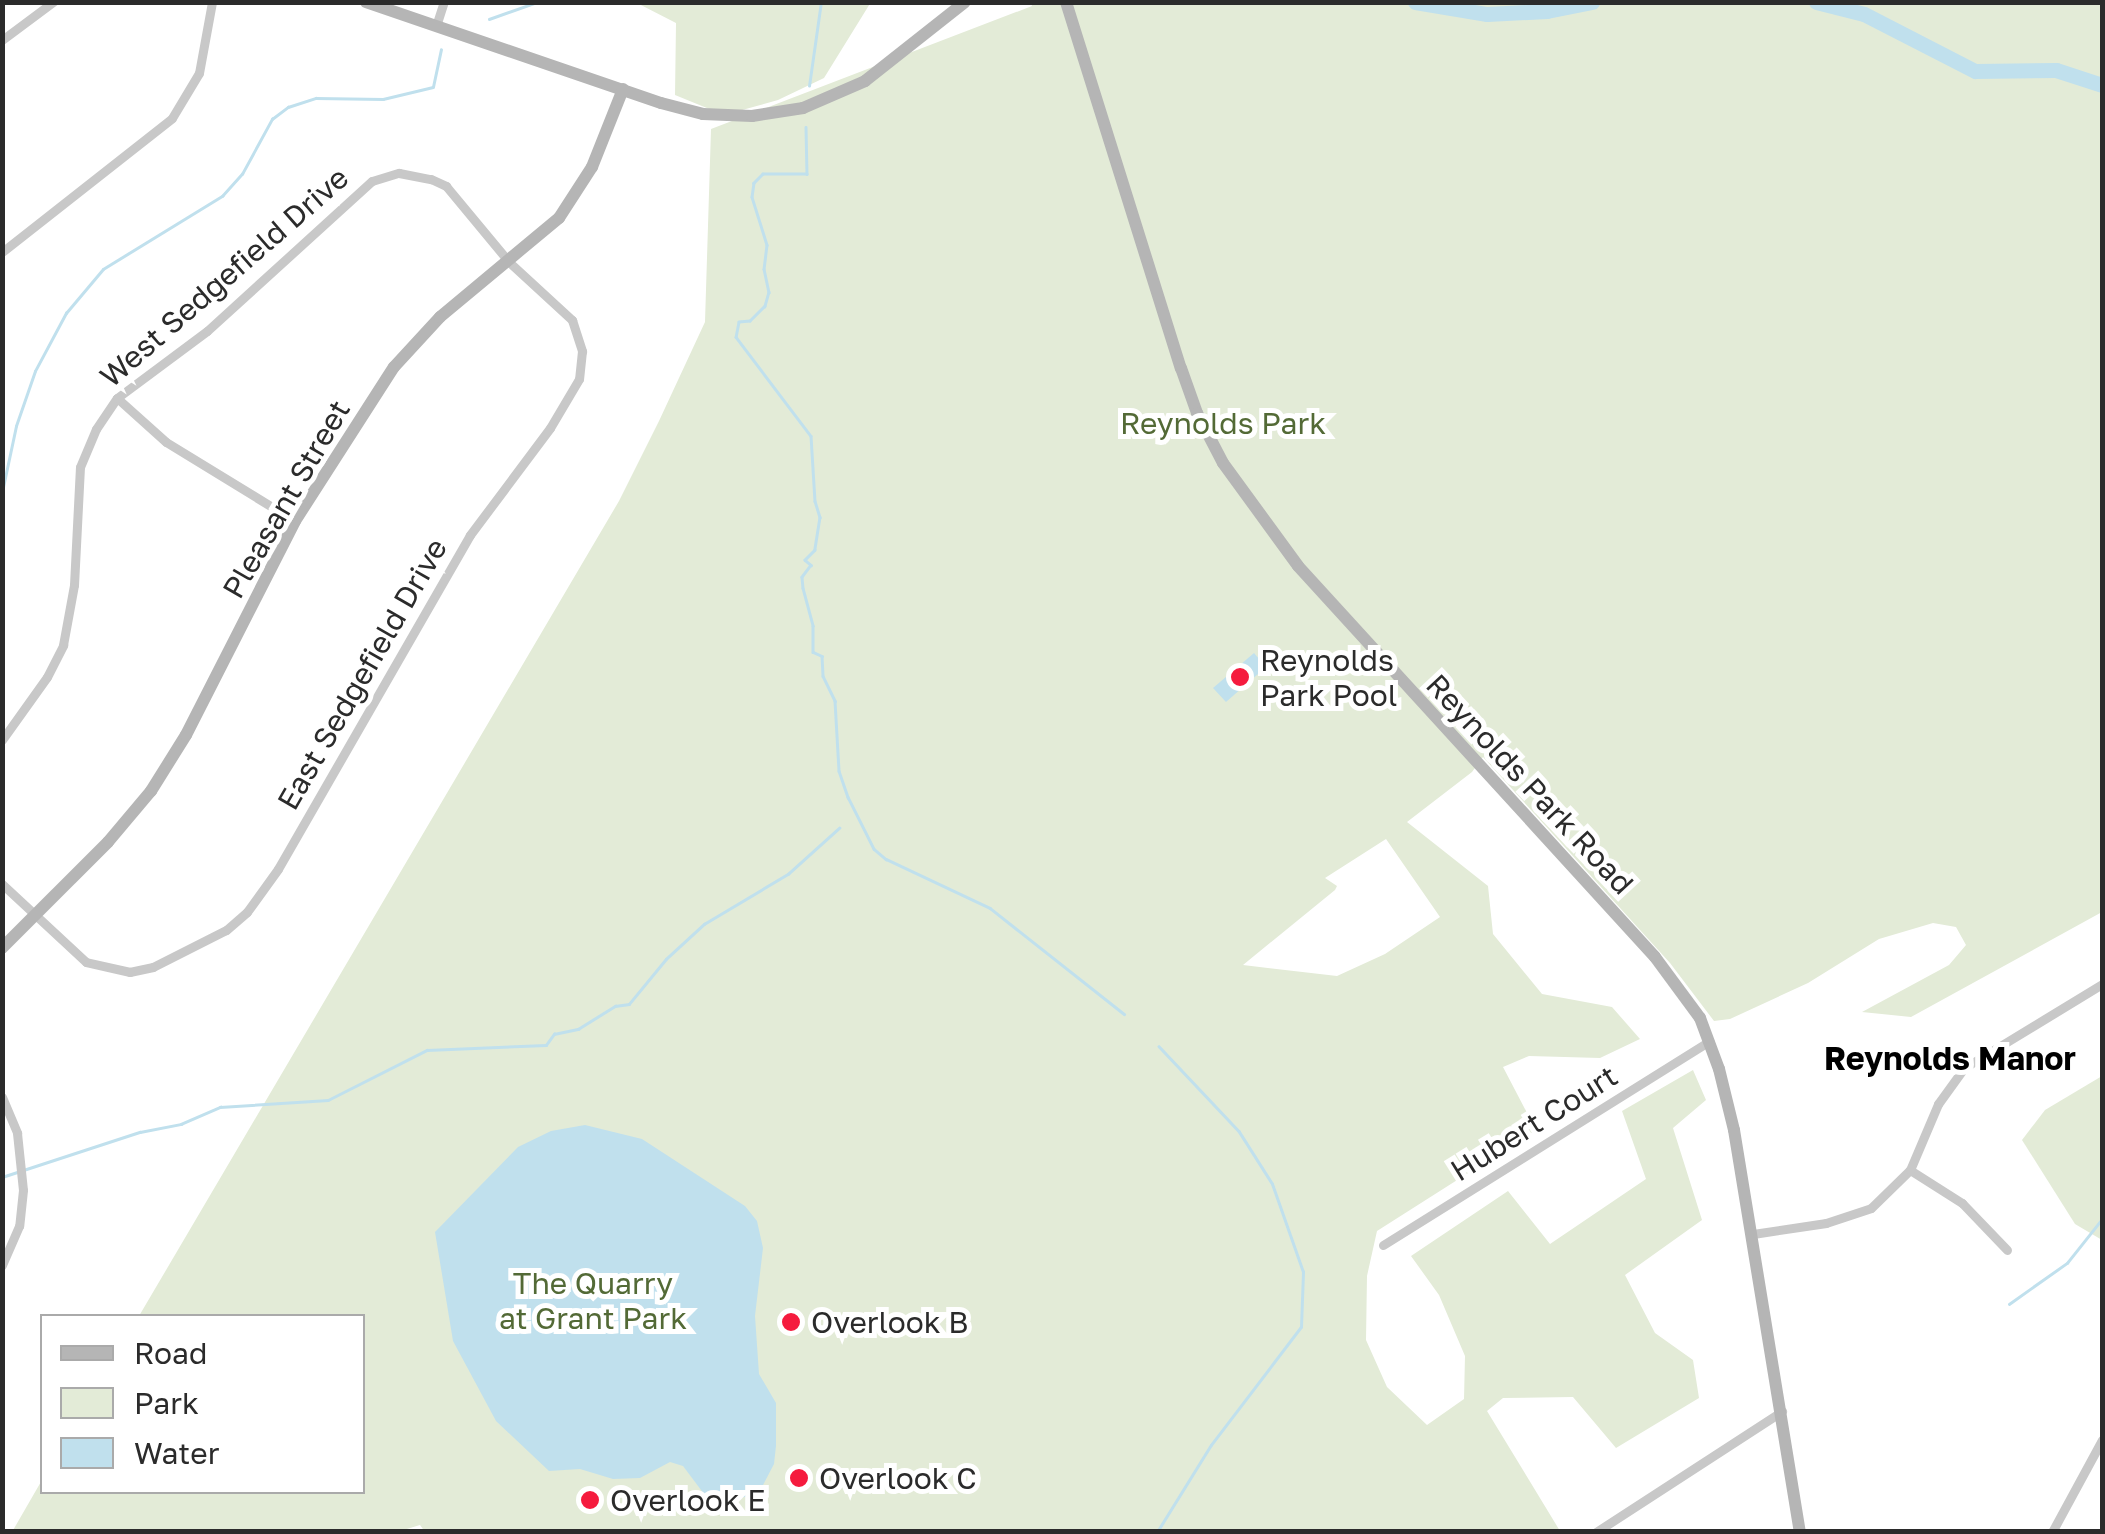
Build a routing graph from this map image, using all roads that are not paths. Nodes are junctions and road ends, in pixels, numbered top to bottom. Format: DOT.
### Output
graph roads {
  1 [pos="54,2"];
  2 [pos="212,2"];
  3 [pos="366,2"];
  4 [pos="444,2"];
  5 [pos="966,2"];
  6 [pos="1066,2"];
  7 [pos="38,7"];
  8 [pos="436,26"];
  9 [pos="2,40"];
  10 [pos="622,90"];
  11 [pos="2,252"];
  12 [pos="509,262"];
  13 [pos="117,398"];
  14 [pos="296,521"];
  15 [pos="2,740"];
  16 [pos="2,884"];
  17 [pos="34,916"];
  18 [pos="2,948"];
  19 [pos="2102,984"];
  20 [pos="1710,1040"];
  21 [pos="2,1098"];
  22 [pos="1910,1170"];
  23 [pos="1753,1234"];
  24 [pos="1383,1245"];
  25 [pos="2007,1250"];
  26 [pos="2,1264"];
  27 [pos="1782,1411"];
  28 [pos="2102,1440"];
  29 [pos="2090,1457"];
  30 [pos="2102,1465"];
  31 [pos="1596,1532"];
  32 [pos="1800,1532"];
  33 [pos="2052,1532"];
  1 -- 7 [label="street"];
  2 -- 11 [label="street"];
  3 -- 8 [label="main road"];
  4 -- 8 [label="street"];
  5 -- 10 [label="main road"];
  6 -- 20 [label="main road, Reynolds Park Road"];
  7 -- 9 [label="street"];
  8 -- 10 [label="main road"];
  10 -- 12 [label="main road, Pleasant Street"];
  12 -- 13 [label="street, West Sedgefield Drive"];
  12 -- 14 [label="main road, Pleasant Street"];
  12 -- 17 [label="street, East Sedgefield Drive"];
  13 -- 14 [label="street"];
  13 -- 15 [label="street, West Sedgefield Drive"];
  14 -- 17 [label="main road, Pleasant Street"];
  16 -- 17 [label="street"];
  17 -- 18 [label="main road, Pleasant Street"];
  19 -- 22 [label="street"];
  20 -- 23 [label="main road, Reynolds Park Road"];
  20 -- 24 [label="street, Hubert Court"];
  21 -- 26 [label="street"];
  22 -- 23 [label="street"];
  22 -- 25 [label="street"];
  23 -- 27 [label="main road, Reynolds Park Road"];
  27 -- 31 [label="street"];
  27 -- 32 [label="main road, Reynolds Park Road"];
  28 -- 29 [label="street"];
  29 -- 30 [label="street"];
  29 -- 33 [label="street"];
}
